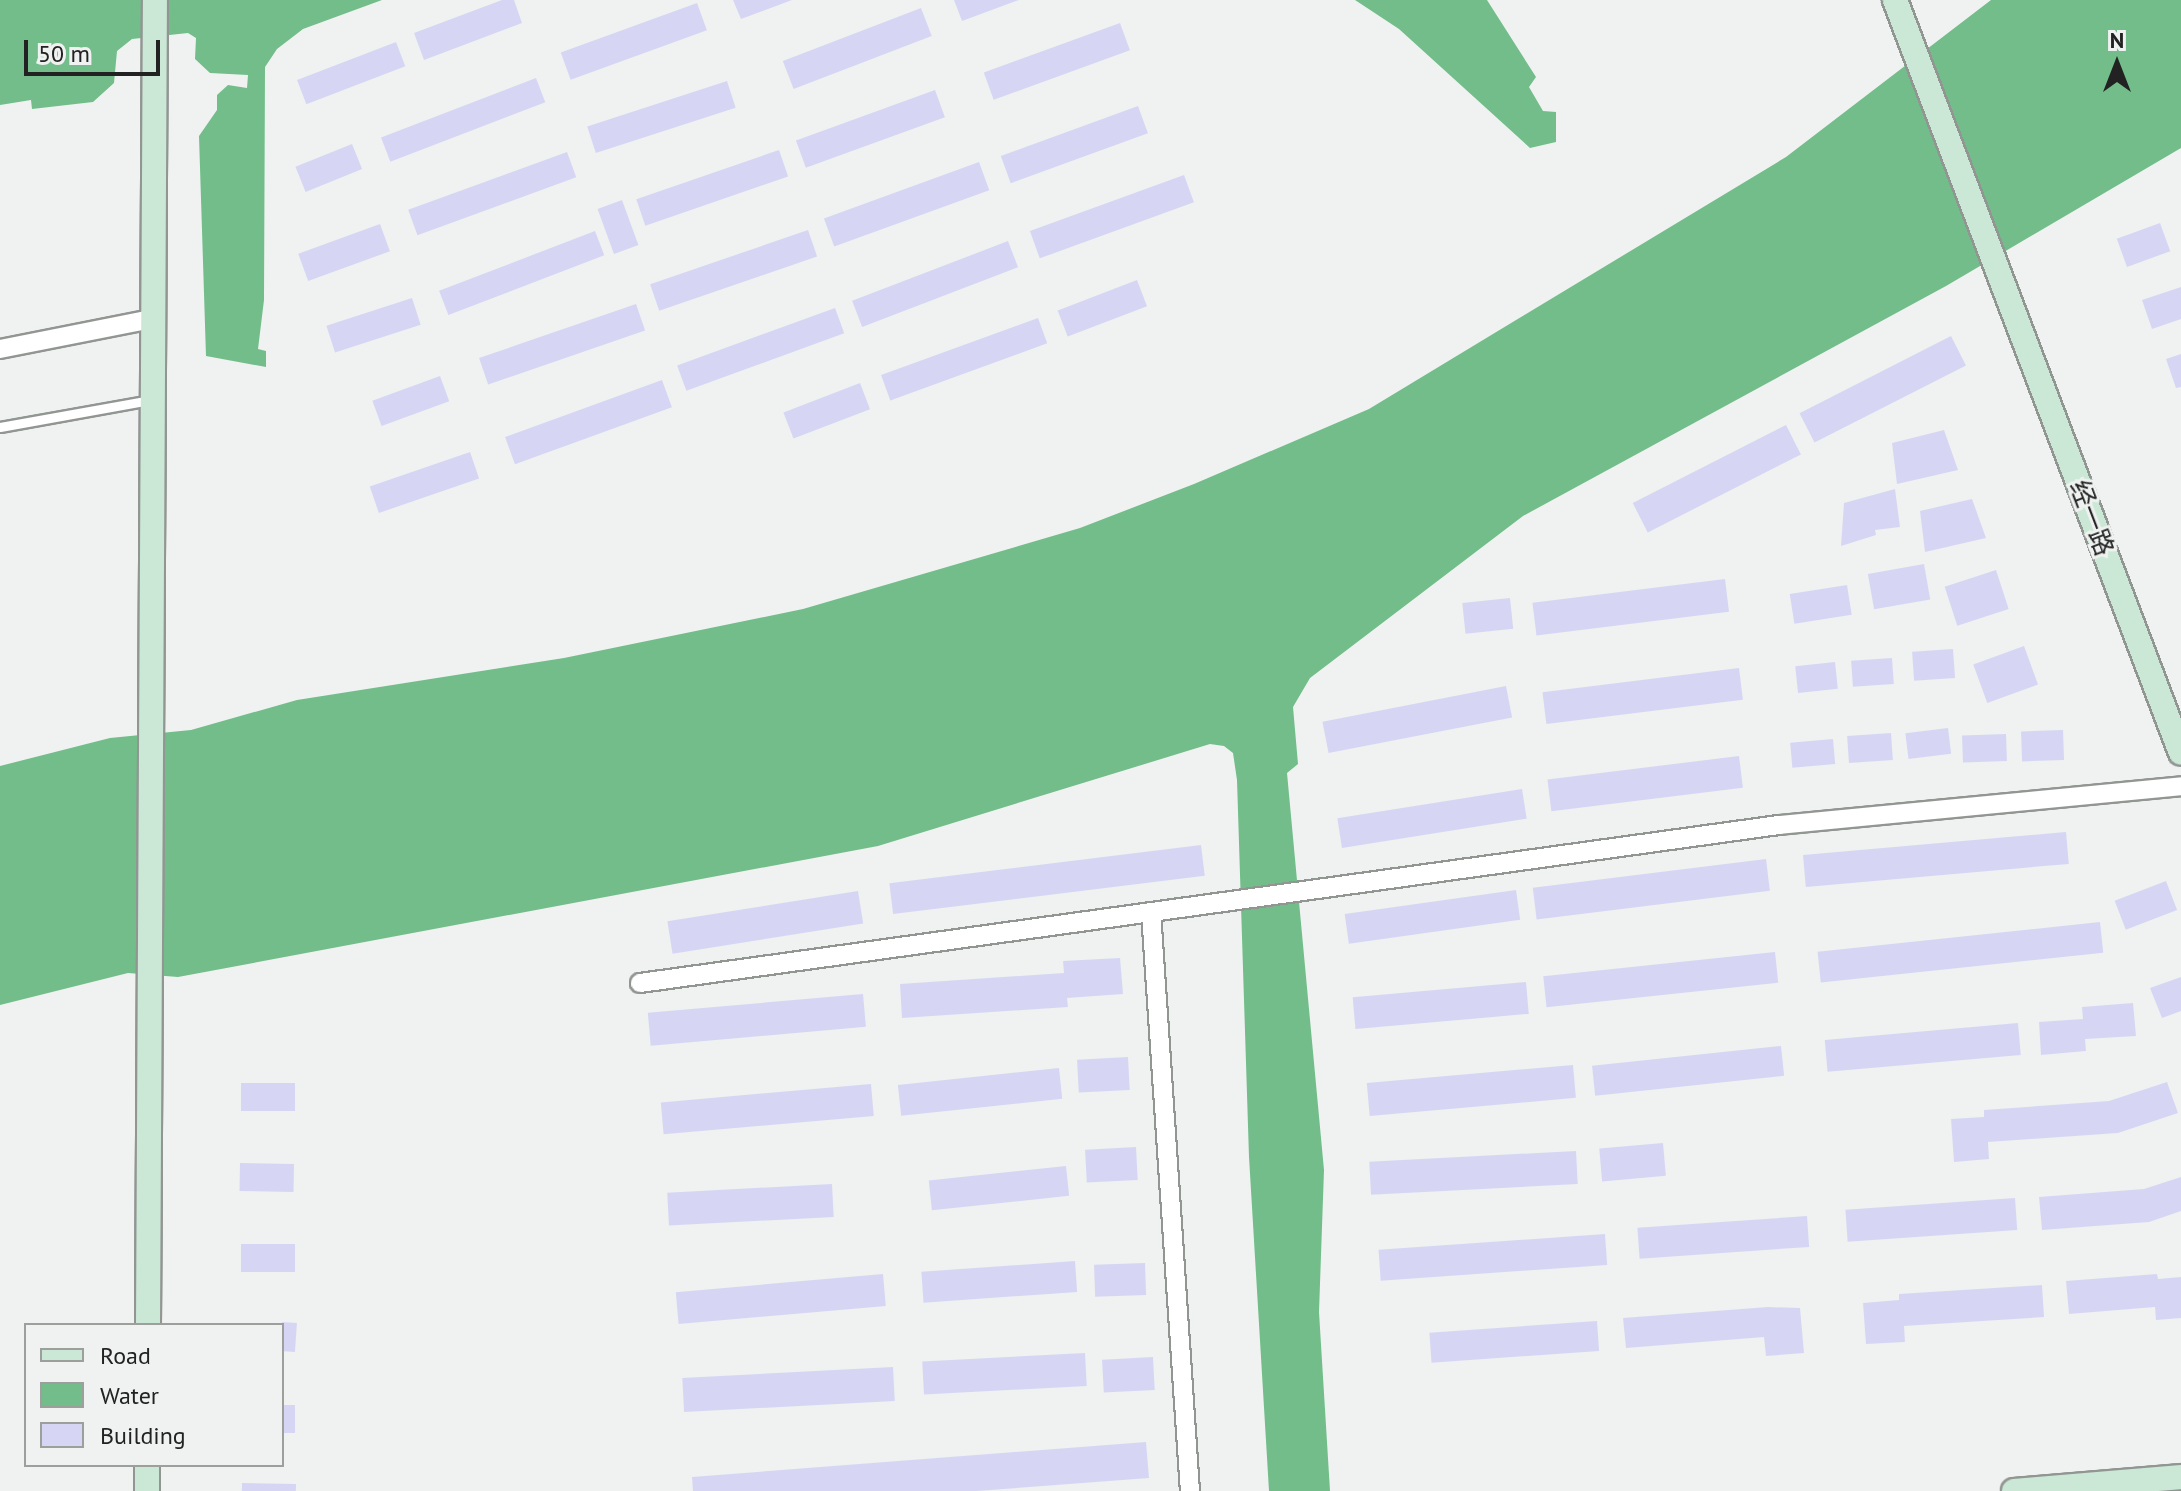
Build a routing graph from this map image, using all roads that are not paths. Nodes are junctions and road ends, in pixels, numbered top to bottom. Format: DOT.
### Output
graph roads {
  1 [pos="155,0"];
  2 [pos="1895,0"];
  3 [pos="156,318"];
  4 [pos="0,349"];
  5 [pos="155,399"];
  6 [pos="0,427"];
  7 [pos="2181,753"];
  8 [pos="2181,786"];
  9 [pos="1151,912"];
  10 [pos="640,983"];
  11 [pos="148,1323"];
  12 [pos="147,1467"];
  13 [pos="2181,1477"];
  14 [pos="147,1491"];
  15 [pos="1190,1491"];
  16 [pos="2014,1491"];
  1 -- 3 [label="main road"];
  2 -- 7 [label="main road, 经一路"];
  3 -- 4 [label="street"];
  3 -- 5 [label="main road"];
  5 -- 6 [label="lane"];
  5 -- 11 [label="main road"];
  8 -- 9 [label="street"];
  9 -- 10 [label="street"];
  9 -- 15 [label="street"];
  12 -- 14 [label="main road"];
  13 -- 16 [label="main road"];
}
